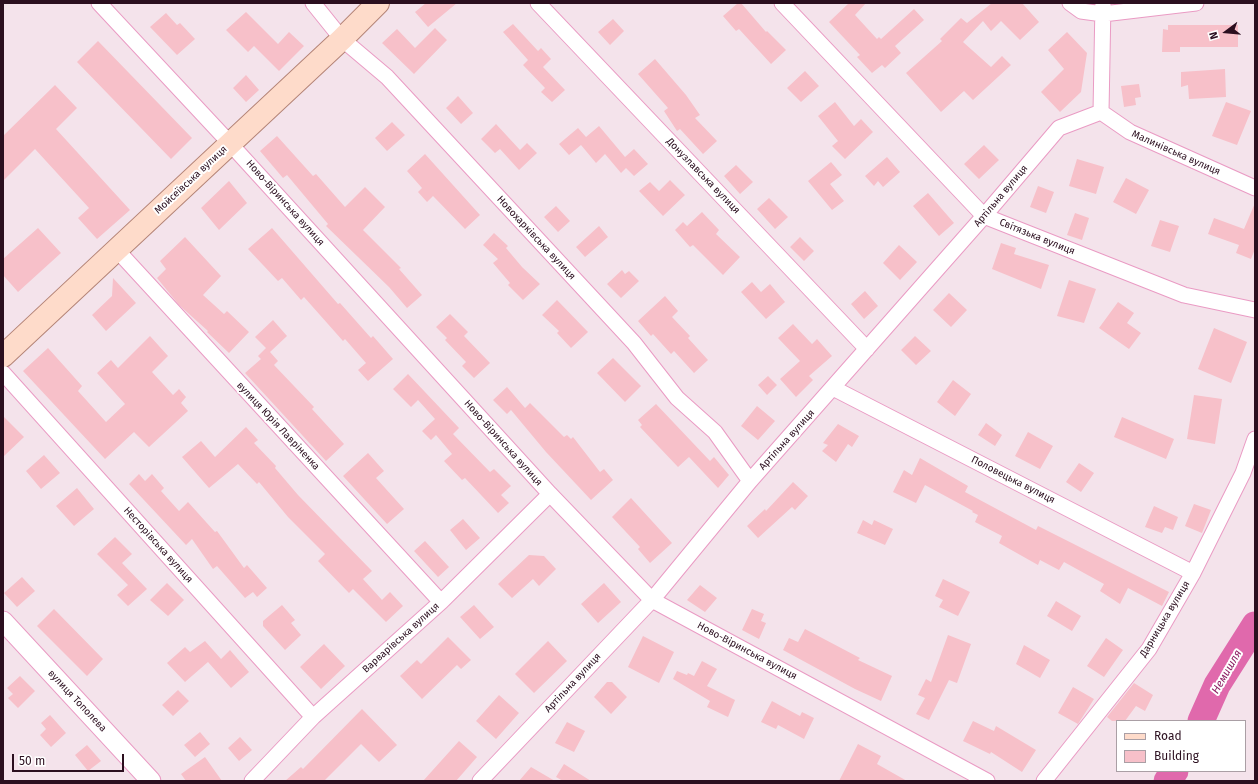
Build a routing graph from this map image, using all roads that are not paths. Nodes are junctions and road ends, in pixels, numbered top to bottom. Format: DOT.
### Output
graph roads {
  1 [pos="99,3"];
  2 [pos="313,3"];
  3 [pos="378,3"];
  4 [pos="538,3"];
  5 [pos="782,3"];
  6 [pos="1070,3"];
  7 [pos="1196,3"];
  8 [pos="1103,8"];
  9 [pos="342,39"];
  10 [pos="1101,112"];
  11 [pos="230,144"];
  12 [pos="1255,188"];
  13 [pos="984,216"];
  14 [pos="116,249"];
  15 [pos="1255,310"];
  16 [pos="867,349"];
  17 [pos="3,356"];
  18 [pos="3,373"];
  19 [pos="833,388"];
  20 [pos="1255,439"];
  21 [pos="750,481"];
  22 [pos="550,494"];
  23 [pos="1193,573"];
  24 [pos="652,600"];
  25 [pos="441,602"];
  26 [pos="3,621"];
  27 [pos="313,717"];
  28 [pos="151,781"];
  29 [pos="252,781"];
  30 [pos="480,781"];
  31 [pos="987,781"];
  32 [pos="1044,781"];
  1 -- 11 [label="street, Ново-Віринська вулиця"];
  2 -- 9 [label="street, Новохарківська вулиця"];
  3 -- 9 [label="main road, Мойсеївська вулиця"];
  4 -- 16 [label="street, Донузлавська вулиця"];
  5 -- 13 [label="street, Світязька вулиця"];
  6 -- 8 [label="street"];
  7 -- 8 [label="street"];
  8 -- 10 [label="street"];
  9 -- 11 [label="main road, Мойсеївська вулиця"];
  9 -- 21 [label="street, Новохарківська вулиця"];
  10 -- 12 [label="street, Малинівська вулиця"];
  10 -- 13 [label="street, Артільна вулиця"];
  11 -- 14 [label="main road, Мойсеївська вулиця"];
  11 -- 22 [label="street, Ново-Віринська вулиця"];
  13 -- 15 [label="street, Світязька вулиця"];
  13 -- 16 [label="street, Артільна вулиця"];
  14 -- 17 [label="main road, Мойсеївська вулиця"];
  14 -- 25 [label="street, вулиця Юрія Лавріненка"];
  16 -- 19 [label="street, Артільна вулиця"];
  18 -- 27 [label="street, Несторівська вулиця"];
  19 -- 21 [label="street, Артільна вулиця"];
  19 -- 23 [label="street, Половецька вулиця"];
  20 -- 23 [label="street, Дарницька вулиця"];
  21 -- 24 [label="street, Артільна вулиця"];
  22 -- 24 [label="street, Ново-Віринська вулиця"];
  22 -- 25 [label="street, Варварівська вулиця"];
  23 -- 32 [label="street, Дарницька вулиця"];
  24 -- 30 [label="street, Артільна вулиця"];
  24 -- 31 [label="street, Ново-Віринська вулиця"];
  25 -- 27 [label="street, Варварівська вулиця"];
  26 -- 28 [label="street, вулиця Тополева"];
  27 -- 29 [label="street, Варварівська вулиця"];
}
